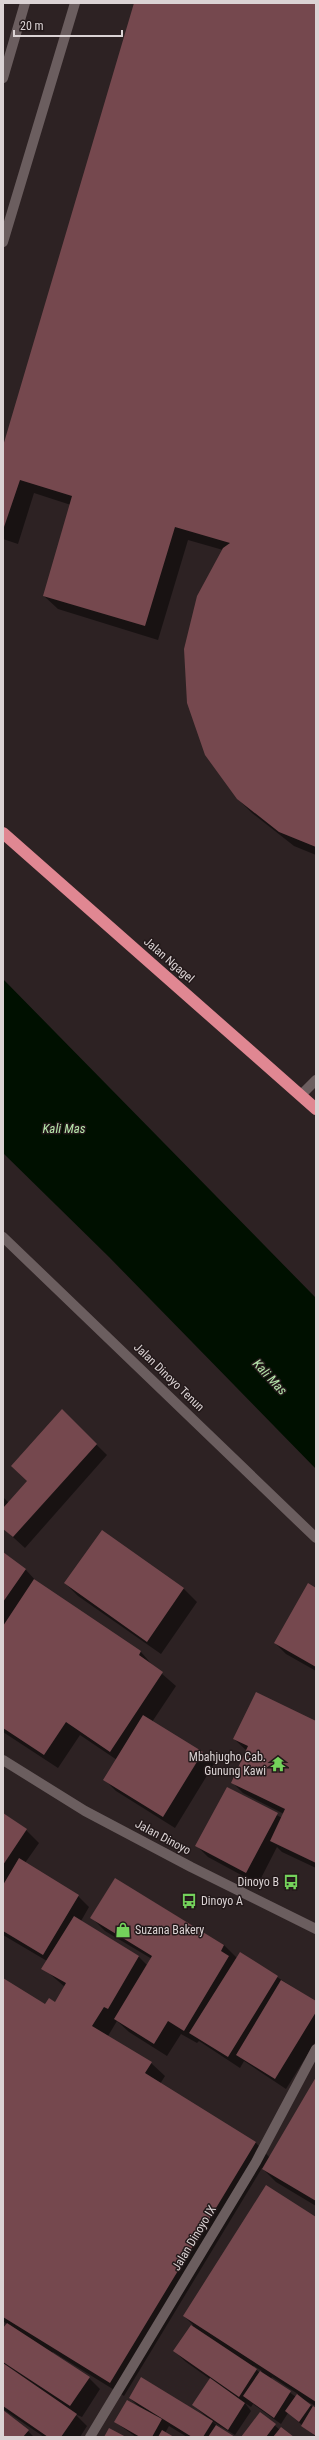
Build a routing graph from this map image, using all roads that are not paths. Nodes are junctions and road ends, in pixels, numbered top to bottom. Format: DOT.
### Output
graph roads {
  1 [pos="25,3"];
  2 [pos="75,3"];
  3 [pos="3,78"];
  4 [pos="3,242"];
  5 [pos="3,833"];
  6 [pos="316,1080"];
  7 [pos="301,1095"];
  8 [pos="316,1109"];
  9 [pos="3,1237"];
  10 [pos="316,1538"];
  11 [pos="3,1760"];
  12 [pos="316,1929"];
  13 [pos="316,2049"];
  14 [pos="90,2437"];
  1 -- 3 [label="street"];
  2 -- 4 [label="street"];
  5 -- 7 [label="highway, Jalan Ngagel"];
  6 -- 7 [label="street"];
  7 -- 8 [label="highway, Jalan Ngagel"];
  9 -- 10 [label="street, Jalan Dinoyo Tenun"];
  11 -- 12 [label="street, Jalan Dinoyo"];
  13 -- 14 [label="street, Jalan Dinoyo IX"];
}
